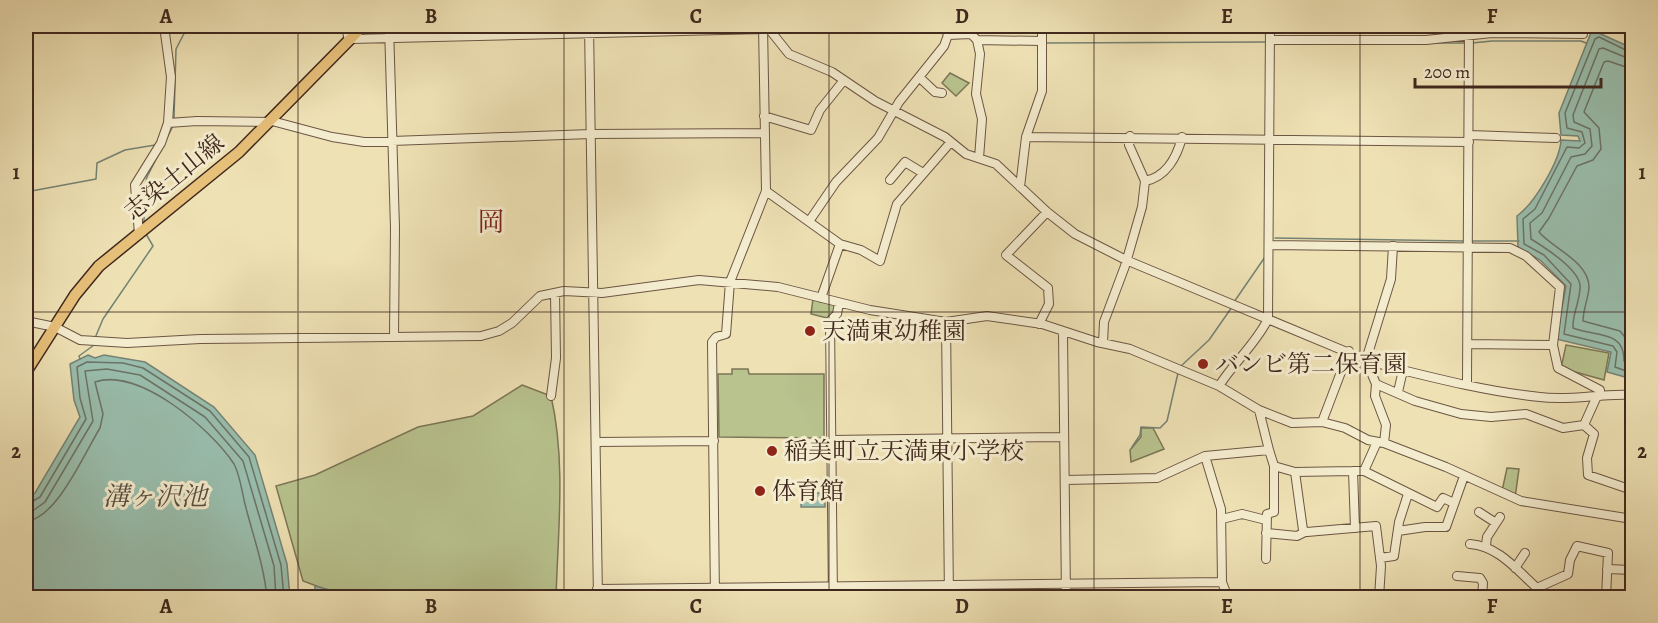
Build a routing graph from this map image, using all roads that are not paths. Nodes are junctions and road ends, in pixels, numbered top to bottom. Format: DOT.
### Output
graph roads {
  1 [pos="164,26"];
  2 [pos="346,26"];
  3 [pos="363,26"];
  4 [pos="389,26"];
  5 [pos="944,26"];
  6 [pos="1042,26"];
  7 [pos="1270,26"];
  8 [pos="1469,26"];
  9 [pos="1584,26"];
  10 [pos="763,28"];
  11 [pos="589,30"];
  12 [pos="948,34"];
  13 [pos="1469,38"];
  14 [pos="389,39"];
  15 [pos="350,40"];
  16 [pos="977,40"];
  17 [pos="1042,40"];
  18 [pos="1271,40"];
  19 [pos="919,77"];
  20 [pos="844,80"];
  21 [pos="942,93"];
  22 [pos="895,109"];
  23 [pos="764,116"];
  24 [pos="271,122"];
  25 [pos="171,123"];
  26 [pos="764,133"];
  27 [pos="591,134"];
  28 [pos="1026,136"];
  29 [pos="1130,136"];
  30 [pos="1182,137"];
  31 [pos="1556,138"];
  32 [pos="392,139"];
  33 [pos="1469,139"];
  34 [pos="1271,141"];
  35 [pos="950,143"];
  36 [pos="980,158"];
  37 [pos="923,173"];
  38 [pos="890,180"];
  39 [pos="1145,181"];
  40 [pos="1020,187"];
  41 [pos="766,191"];
  42 [pos="1047,212"];
  43 [pos="810,220"];
  44 [pos="139,234"];
  45 [pos="840,244"];
  46 [pos="1270,245"];
  47 [pos="1393,246"];
  48 [pos="1469,246"];
  49 [pos="1126,260"];
  50 [pos="730,282"];
  51 [pos="595,292"];
  52 [pos="555,293"];
  53 [pos="821,298"];
  54 [pos="839,303"];
  55 [pos="1268,319"];
  56 [pos="26,321"];
  57 [pos="946,322"];
  58 [pos="1039,324"];
  59 [pos="55,327"];
  60 [pos="1063,333"];
  61 [pos="394,337"];
  62 [pos="1103,343"];
  63 [pos="1469,344"];
  64 [pos="1553,345"];
  65 [pos="1348,351"];
  66 [pos="1366,360"];
  67 [pos="29,361"];
  68 [pos="1403,370"];
  69 [pos="26,372"];
  70 [pos="1376,384"];
  71 [pos="1467,384"];
  72 [pos="1219,386"];
  73 [pos="1398,392"];
  74 [pos="1632,395"];
  75 [pos="551,396"];
  76 [pos="1598,396"];
  77 [pos="1258,410"];
  78 [pos="1322,422"];
  79 [pos="1584,425"];
  80 [pos="1064,437"];
  81 [pos="948,439"];
  82 [pos="830,440"];
  83 [pos="714,441"];
  84 [pos="596,442"];
  85 [pos="1381,443"];
  86 [pos="1215,444"];
  87 [pos="1269,450"];
  88 [pos="1218,453"];
  89 [pos="1205,456"];
  90 [pos="1274,466"];
  91 [pos="1353,471"];
  92 [pos="1364,471"];
  93 [pos="1295,472"];
  94 [pos="1464,476"];
  95 [pos="1065,480"];
  96 [pos="1632,490"];
  97 [pos="1408,494"];
  98 [pos="1454,503"];
  99 [pos="1479,512"];
  100 [pos="1222,519"];
  101 [pos="1632,519"];
  102 [pos="1266,520"];
  103 [pos="1355,528"];
  104 [pos="1398,531"];
  105 [pos="1305,532"];
  106 [pos="1266,533"];
  107 [pos="1470,544"];
  108 [pos="1486,545"];
  109 [pos="1525,553"];
  110 [pos="1380,558"];
  111 [pos="1266,559"];
  112 [pos="1515,568"];
  113 [pos="1607,569"];
  114 [pos="1632,570"];
  115 [pos="1462,579"];
  116 [pos="1222,582"];
  117 [pos="949,585"];
  118 [pos="1066,585"];
  119 [pos="833,587"];
  120 [pos="715,588"];
  121 [pos="598,593"];
  122 [pos="1536,593"];
  123 [pos="715,597"];
  124 [pos="833,597"];
  125 [pos="949,597"];
  126 [pos="1066,597"];
  127 [pos="1228,597"];
  128 [pos="1379,597"];
  129 [pos="1482,597"];
  130 [pos="1606,597"];
  1 -- 25 [label="street"];
  2 -- 15 [label="street"];
  3 -- 15 [label="main road, 志染土山線"];
  4 -- 14 [label="street"];
  5 -- 12 [label="street"];
  6 -- 17 [label="street"];
  7 -- 18 [label="street"];
  8 -- 13 [label="street"];
  9 -- 13 [label="street"];
  10 -- 11 [label="street"];
  10 -- 20 [label="street"];
  10 -- 23 [label="street"];
  11 -- 14 [label="street"];
  11 -- 27 [label="street"];
  12 -- 16 [label="street"];
  12 -- 19 [label="street"];
  13 -- 18 [label="street"];
  13 -- 33 [label="street"];
  14 -- 15 [label="street"];
  14 -- 32 [label="street"];
  15 -- 24 [label="main road, 志染土山線"];
  16 -- 17 [label="street"];
  16 -- 36 [label="street"];
  17 -- 28 [label="street"];
  18 -- 34 [label="street"];
  19 -- 21 [label="street"];
  19 -- 22 [label="street"];
  20 -- 22 [label="street"];
  20 -- 23 [label="street"];
  22 -- 35 [label="street"];
  22 -- 43 [label="street"];
  23 -- 26 [label="street"];
  24 -- 25 [label="street"];
  24 -- 32 [label="street"];
  24 -- 44 [label="main road, 志染土山線"];
  25 -- 44 [label="street"];
  26 -- 27 [label="street"];
  26 -- 41 [label="street"];
  27 -- 32 [label="street"];
  27 -- 51 [label="street"];
  28 -- 29 [label="street"];
  28 -- 40 [label="street"];
  29 -- 30 [label="street"];
  29 -- 39 [label="street"];
  30 -- 34 [label="street"];
  30 -- 39 [label="street"];
  31 -- 33 [label="street"];
  32 -- 61 [label="street"];
  33 -- 34 [label="street"];
  33 -- 48 [label="street"];
  34 -- 46 [label="street"];
  35 -- 36 [label="street"];
  35 -- 37 [label="street"];
  36 -- 40 [label="street"];
  37 -- 38 [label="street"];
  37 -- 45 [label="street"];
  39 -- 49 [label="street"];
  40 -- 42 [label="street"];
  41 -- 43 [label="street"];
  41 -- 50 [label="street"];
  42 -- 49 [label="street"];
  42 -- 58 [label="street"];
  43 -- 45 [label="street"];
  44 -- 59 [label="main road, 志染土山線"];
  45 -- 53 [label="street"];
  46 -- 47 [label="street"];
  46 -- 55 [label="street"];
  47 -- 48 [label="street"];
  47 -- 66 [label="street"];
  48 -- 63 [label="street"];
  48 -- 64 [label="street"];
  49 -- 55 [label="street"];
  49 -- 62 [label="street"];
  50 -- 51 [label="street"];
  50 -- 53 [label="street"];
  50 -- 83 [label="street"];
  51 -- 52 [label="street"];
  51 -- 84 [label="street"];
  52 -- 61 [label="street"];
  52 -- 75 [label="street"];
  53 -- 54 [label="street"];
  54 -- 57 [label="street"];
  54 -- 82 [label="street"];
  55 -- 65 [label="street"];
  55 -- 72 [label="street"];
  56 -- 59 [label="street"];
  57 -- 58 [label="street"];
  57 -- 81 [label="street"];
  58 -- 60 [label="street"];
  59 -- 61 [label="street"];
  59 -- 67 [label="main road, 志染土山線"];
  60 -- 62 [label="street"];
  60 -- 80 [label="street"];
  62 -- 72 [label="street"];
  63 -- 64 [label="street"];
  63 -- 71 [label="street"];
  64 -- 76 [label="street"];
  65 -- 66 [label="street"];
  65 -- 78 [label="street"];
  66 -- 68 [label="street"];
  66 -- 70 [label="street"];
  67 -- 69 [label="main road, 志染土山線"];
  68 -- 71 [label="street"];
  68 -- 73 [label="street"];
  70 -- 73 [label="street"];
  70 -- 85 [label="street"];
  71 -- 76 [label="street"];
  72 -- 77 [label="street"];
  73 -- 79 [label="street"];
  74 -- 76 [label="street"];
  76 -- 79 [label="street"];
  77 -- 78 [label="street"];
  77 -- 87 [label="street"];
  78 -- 85 [label="street"];
  79 -- 96 [label="street"];
  80 -- 81 [label="street"];
  80 -- 95 [label="street"];
  81 -- 82 [label="street"];
  81 -- 117 [label="street"];
  82 -- 119 [label="street"];
  83 -- 84 [label="street"];
  83 -- 120 [label="street"];
  84 -- 121 [label="street"];
  85 -- 92 [label="street"];
  85 -- 94 [label="street"];
  86 -- 88 [label="street"];
  87 -- 88 [label="street"];
  87 -- 90 [label="street"];
  88 -- 89 [label="street"];
  89 -- 95 [label="street"];
  89 -- 100 [label="street"];
  90 -- 93 [label="street"];
  90 -- 102 [label="street"];
  91 -- 92 [label="street"];
  91 -- 93 [label="street"];
  91 -- 103 [label="street"];
  92 -- 97 [label="street"];
  93 -- 105 [label="street"];
  94 -- 98 [label="street"];
  94 -- 101 [label="street"];
  95 -- 118 [label="street"];
  97 -- 98 [label="street"];
  97 -- 104 [label="street"];
  98 -- 104 [label="street"];
  99 -- 108 [label="street"];
  100 -- 102 [label="street"];
  100 -- 116 [label="street"];
  102 -- 106 [label="street"];
  103 -- 105 [label="street"];
  103 -- 110 [label="street"];
  104 -- 110 [label="street"];
  105 -- 106 [label="street"];
  106 -- 111 [label="street"];
  107 -- 108 [label="street"];
  108 -- 112 [label="street"];
  109 -- 112 [label="street"];
  110 -- 128 [label="street"];
  112 -- 122 [label="street"];
  113 -- 114 [label="street"];
  113 -- 122 [label="street"];
  113 -- 130 [label="street"];
  115 -- 129 [label="street"];
  116 -- 118 [label="street"];
  116 -- 127 [label="street"];
  117 -- 118 [label="street"];
  117 -- 119 [label="street"];
  117 -- 125 [label="street"];
  118 -- 126 [label="street"];
  119 -- 120 [label="street"];
  119 -- 124 [label="street"];
  120 -- 121 [label="street"];
  120 -- 123 [label="street"];
}
